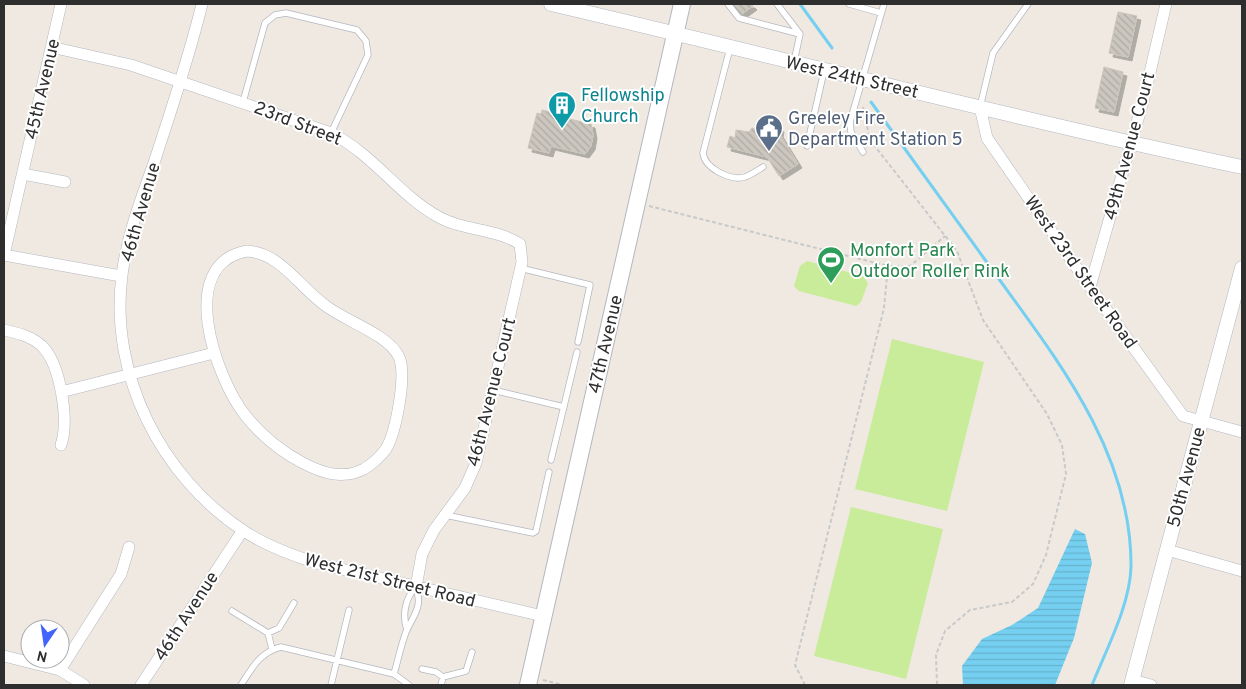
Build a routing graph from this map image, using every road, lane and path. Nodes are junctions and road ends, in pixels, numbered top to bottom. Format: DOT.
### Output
graph roads {
  1 [pos="61,4"];
  2 [pos="202,4"];
  3 [pos="551,4"];
  4 [pos="682,4"];
  5 [pos="728,4"];
  6 [pos="777,4"];
  7 [pos="849,4"];
  8 [pos="884,4"];
  9 [pos="1028,4"];
  10 [pos="1166,4"];
  11 [pos="881,13"];
  12 [pos="675,34"];
  13 [pos="800,34"];
  14 [pos="51,47"];
  15 [pos="730,48"];
  16 [pos="794,64"];
  17 [pos="824,71"];
  18 [pos="861,80"];
  19 [pos="181,81"];
  20 [pos="862,101"];
  21 [pos="243,102"];
  22 [pos="980,107"];
  23 [pos="331,133"];
  24 [pos="1131,143"];
  25 [pos="807,146"];
  26 [pos="863,152"];
  27 [pos="1242,166"];
  28 [pos="763,167"];
  29 [pos="23,174"];
  30 [pos="65,182"];
  31 [pos="637,203"];
  32 [pos="945,236"];
  33 [pos="520,244"];
  34 [pos="4,255"];
  35 [pos="888,266"];
  36 [pos="520,268"];
  37 [pos="1242,268"];
  38 [pos="121,276"];
  39 [pos="1090,287"];
  40 [pos="4,330"];
  41 [pos="578,342"];
  42 [pos="577,352"];
  43 [pos="214,354"];
  44 [pos="129,374"];
  45 [pos="67,390"];
  46 [pos="492,390"];
  47 [pos="564,407"];
  48 [pos="1201,421"];
  49 [pos="1242,432"];
  50 [pos="61,446"];
  51 [pos="551,460"];
  52 [pos="549,472"];
  53 [pos="445,515"];
  54 [pos="243,530"];
  55 [pos="128,548"];
  56 [pos="1167,550"];
  57 [pos="1242,571"];
  58 [pos="416,587"];
  59 [pos="294,603"];
  60 [pos="349,610"];
  61 [pos="232,611"];
  62 [pos="543,616"];
  63 [pos="407,630"];
  64 [pos="268,633"];
  65 [pos="272,649"];
  66 [pos="472,652"];
  67 [pos="4,656"];
  68 [pos="337,660"];
  69 [pos="422,669"];
  70 [pos="60,670"];
  71 [pos="394,674"];
  72 [pos="443,677"];
  73 [pos="535,683"];
  74 [pos="1131,683"];
  75 [pos="84,685"];
  76 [pos="141,685"];
  77 [pos="240,685"];
  78 [pos="331,685"];
  79 [pos="409,685"];
  80 [pos="441,685"];
  81 [pos="563,685"];
  82 [pos="805,685"];
  83 [pos="937,685"];
  84 [pos="1151,685"];
  1 -- 14 [label="street, 45th Avenue"];
  2 -- 19 [label="street, 46th Avenue"];
  3 -- 12 [label="street, West 24th Street"];
  4 -- 12 [label="main road, 47th Avenue"];
  5 -- 13 [label="lane"];
  6 -- 13 [label="lane"];
  7 -- 11 [label="lane"];
  8 -- 11 [label="lane"];
  9 -- 22 [label="lane"];
  10 -- 24 [label="street, 49th Avenue Court"];
  11 -- 18 [label="lane"];
  12 -- 15 [label="street, West 24th Street"];
  12 -- 31 [label="main road, 47th Avenue"];
  13 -- 16 [label="lane"];
  14 -- 19 [label="street, 23rd Street"];
  14 -- 29 [label="street, 45th Avenue"];
  15 -- 16 [label="street, West 24th Street"];
  15 -- 28 [label="lane"];
  16 -- 17 [label="street, West 24th Street"];
  17 -- 18 [label="street, West 24th Street"];
  17 -- 25 [label="lane"];
  18 -- 22 [label="street, West 24th Street"];
  18 -- 26 [label="lane"];
  19 -- 21 [label="street, 23rd Street"];
  19 -- 38 [label="street, 46th Avenue"];
  20 -- 32 [label="path"];
  21 -- 23 [label="street, 23rd Street"];
  21 -- 23 [label="lane"];
  22 -- 24 [label="street, West 24th Street"];
  22 -- 39 [label="street, West 23rd Street Road"];
  23 -- 33 [label="street, 23rd Street"];
  24 -- 27 [label="street, West 24th Street"];
  24 -- 39 [label="street, 49th Avenue Court"];
  29 -- 30 [label="street"];
  29 -- 34 [label="street, 45th Avenue"];
  31 -- 35 [label="path"];
  31 -- 62 [label="main road, 47th Avenue"];
  32 -- 35 [label="path"];
  32 -- 83 [label="path"];
  33 -- 36 [label="street, 46th Avenue Court"];
  34 -- 38 [label="street"];
  35 -- 82 [label="path"];
  36 -- 41 [label="lane"];
  36 -- 46 [label="street, 46th Avenue Court"];
  37 -- 48 [label="street, 50th Avenue"];
  38 -- 44 [label="street, 46th Avenue"];
  39 -- 48 [label="street, West 23rd Street Road"];
  40 -- 45 [label="street"];
  42 -- 47 [label="lane"];
  43 -- 43 [label="street"];
  43 -- 44 [label="street"];
  44 -- 45 [label="street"];
  44 -- 54 [label="street, 46th Avenue"];
  45 -- 50 [label="street"];
  46 -- 47 [label="lane"];
  46 -- 53 [label="street, 46th Avenue Court"];
  47 -- 51 [label="lane"];
  48 -- 49 [label="street, West 23rd Street Road"];
  48 -- 56 [label="street, 50th Avenue"];
  52 -- 53 [label="lane"];
  53 -- 58 [label="street, 46th Avenue Court"];
  54 -- 58 [label="street, West 21st Street Road"];
  54 -- 76 [label="street, 46th Avenue"];
  55 -- 70 [label="street"];
  56 -- 57 [label="street"];
  56 -- 74 [label="street, 50th Avenue"];
  58 -- 62 [label="street, West 21st Street Road"];
  58 -- 63 [label="lane"];
  58 -- 63 [label="lane"];
  59 -- 64 [label="lane"];
  60 -- 68 [label="lane"];
  61 -- 64 [label="lane"];
  62 -- 73 [label="main road, 47th Avenue"];
  63 -- 71 [label="lane"];
  64 -- 65 [label="lane"];
  65 -- 68 [label="lane"];
  65 -- 77 [label="lane"];
  66 -- 72 [label="lane"];
  67 -- 70 [label="street"];
  68 -- 71 [label="lane"];
  68 -- 78 [label="lane"];
  69 -- 72 [label="lane"];
  70 -- 75 [label="street"];
  71 -- 79 [label="lane"];
  72 -- 80 [label="lane"];
  73 -- 81 [label="path"];
  74 -- 84 [label="street"];
}
